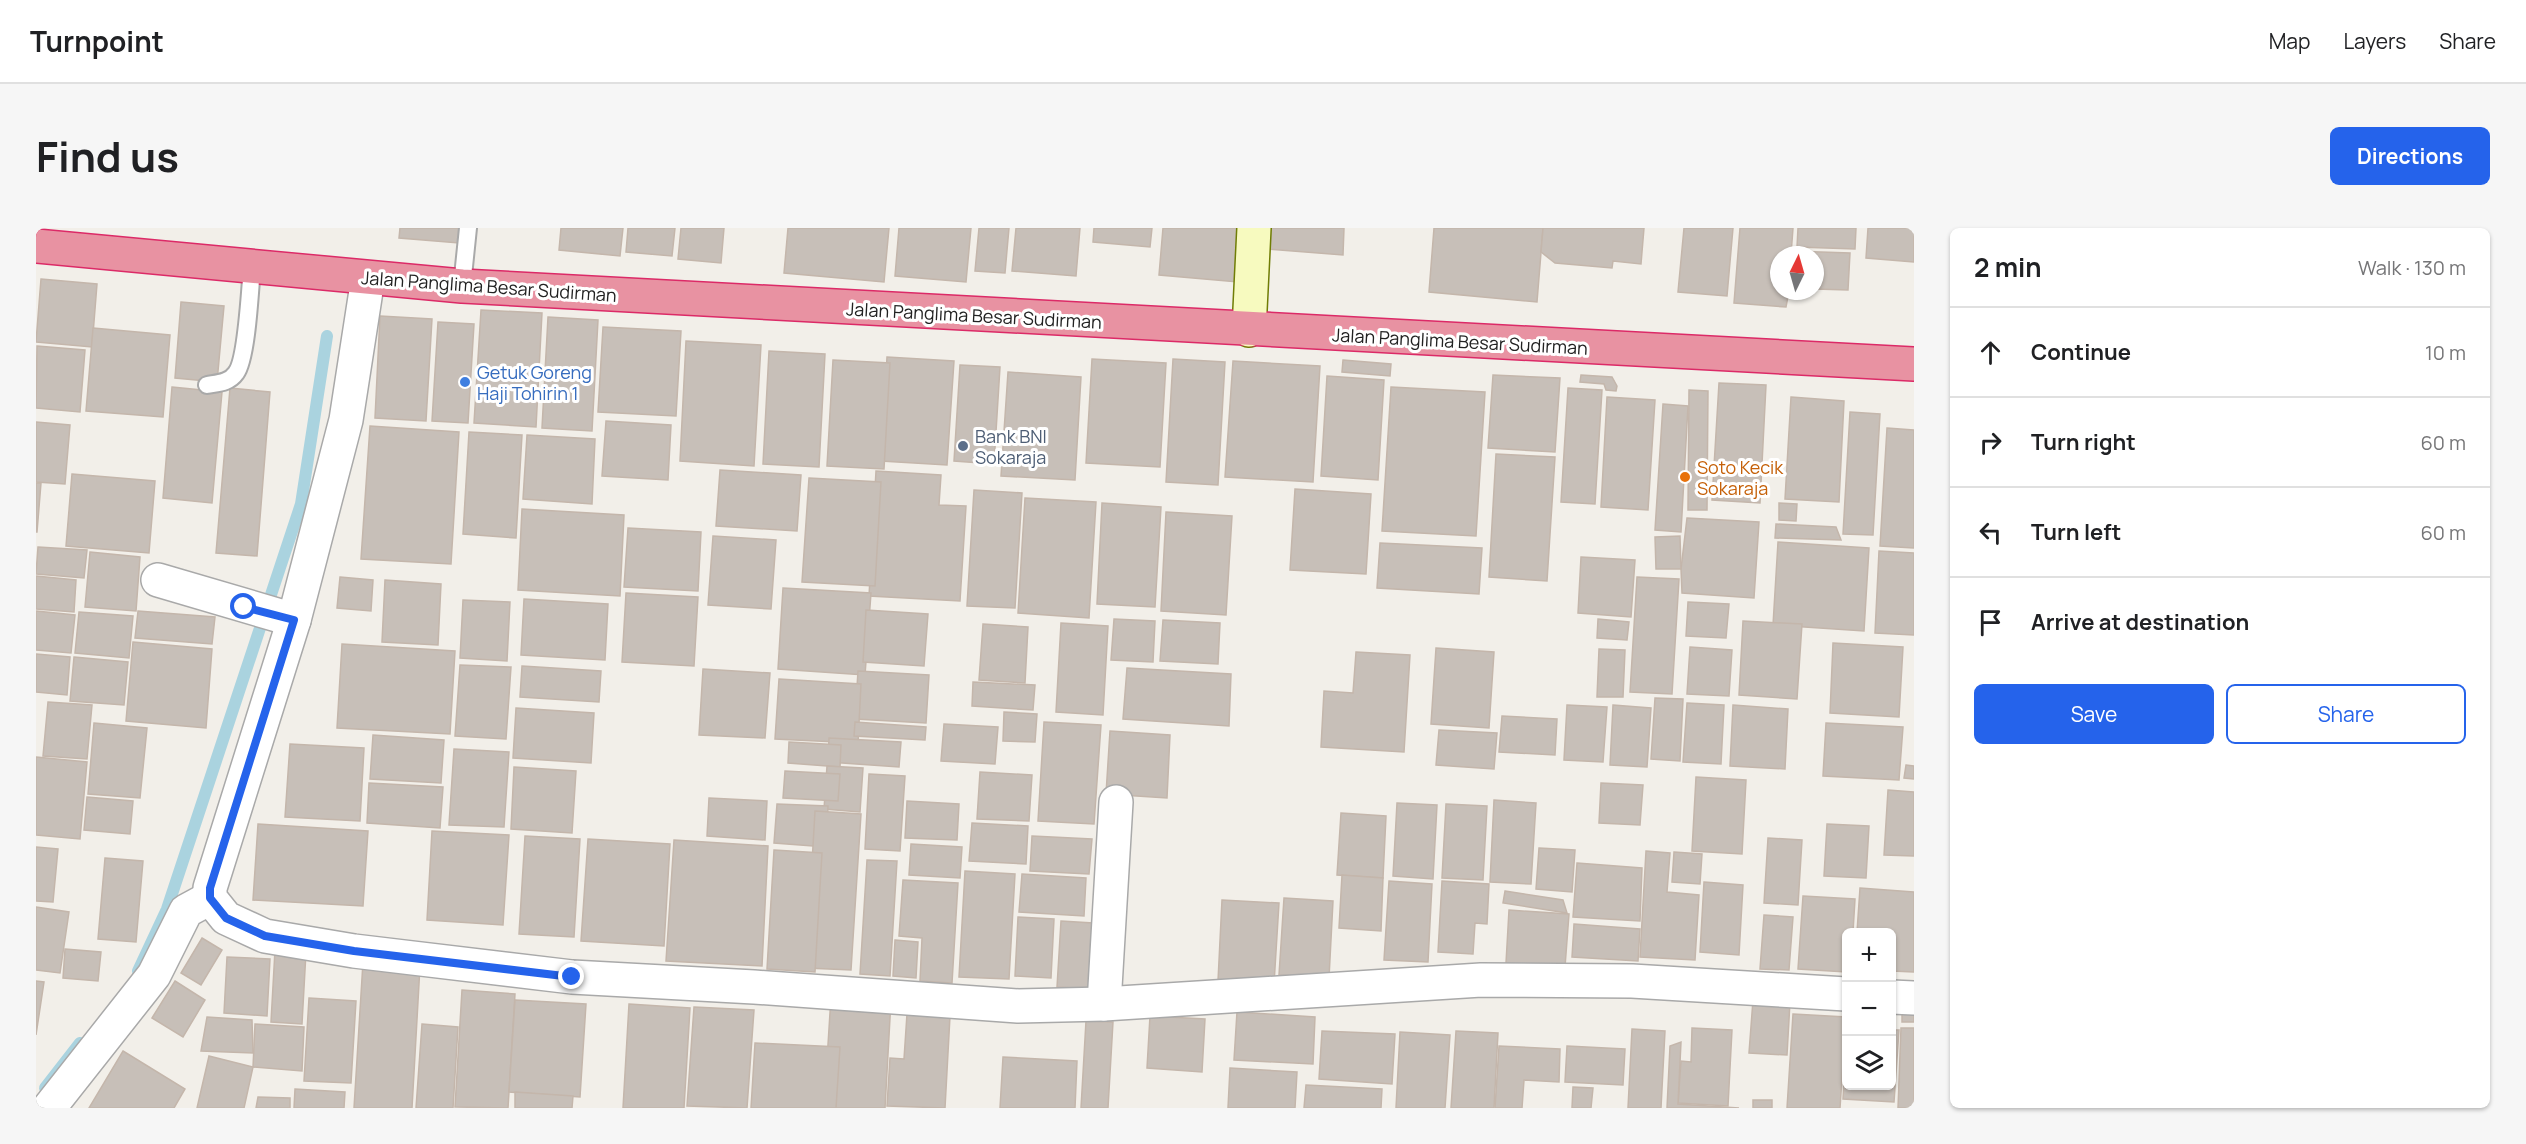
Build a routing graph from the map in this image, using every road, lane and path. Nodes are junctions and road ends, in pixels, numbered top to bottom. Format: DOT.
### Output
graph roads {
  1 [pos="468,228"];
  2 [pos="1254,228"];
  3 [pos="36,246"];
  4 [pos="252,267"];
  5 [pos="368,278"];
  6 [pos="462,286"];
  7 [pos="1249,330"];
  8 [pos="1914,364"];
  9 [pos="207,385"];
  10 [pos="158,580"];
  11 [pos="287,619"];
  12 [pos="1116,802"];
  13 [pos="210,898"];
  14 [pos="1842,994"];
  15 [pos="1896,997"];
  16 [pos="1914,998"];
  17 [pos="1104,1005"];
  18 [pos="49,1108"];
  1 -- 6 [label="lane"];
  2 -- 7 [label="street"];
  3 -- 4 [label="highway, Jalan Panglima Besar Sudirman"];
  4 -- 5 [label="highway, Jalan Panglima Besar Sudirman"];
  4 -- 9 [label="lane"];
  5 -- 6 [label="highway, Jalan Panglima Besar Sudirman"];
  5 -- 11 [label="street"];
  6 -- 7 [label="highway, Jalan Panglima Besar Sudirman"];
  7 -- 8 [label="highway, Jalan Panglima Besar Sudirman"];
  10 -- 11 [label="street"];
  11 -- 13 [label="street"];
  12 -- 17 [label="street"];
  13 -- 17 [label="street"];
  13 -- 18 [label="street"];
  14 -- 17 [label="street"];
  15 -- 16 [label="street"];
}
